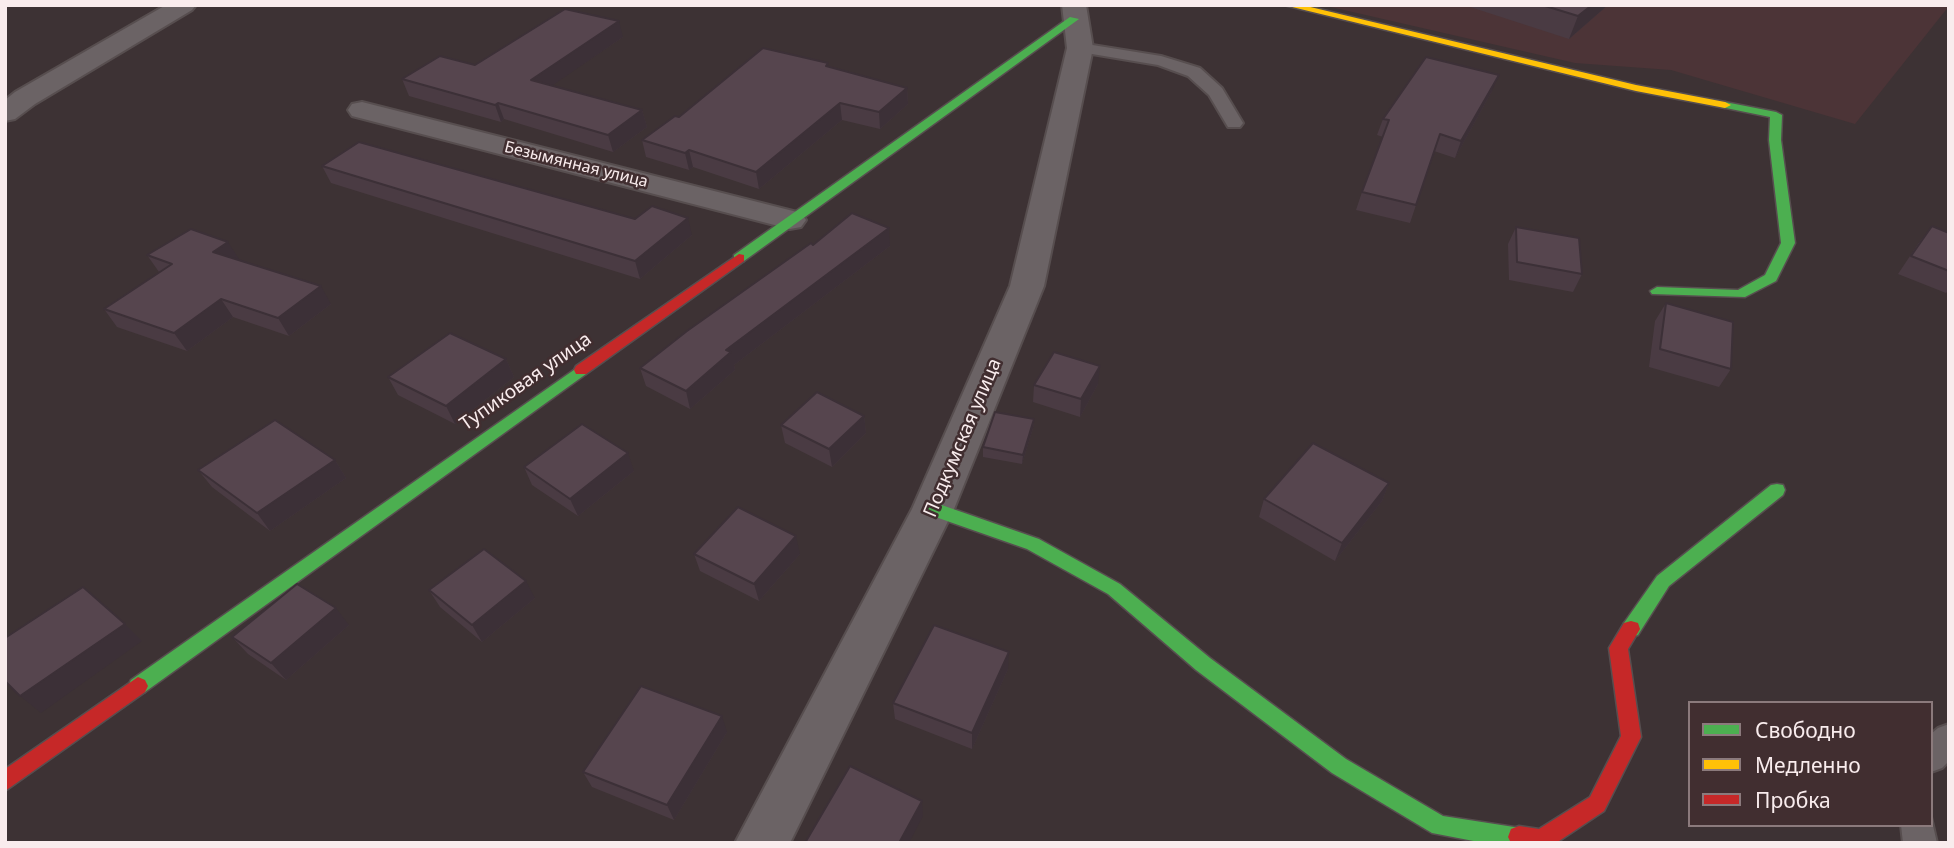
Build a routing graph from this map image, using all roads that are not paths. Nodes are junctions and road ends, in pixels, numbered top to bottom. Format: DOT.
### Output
graph roads {
  1 [pos="184,5"];
  2 [pos="1289,5"];
  3 [pos="1076,24"];
  4 [pos="362,110"];
  5 [pos="5,113"];
  6 [pos="1234,123"];
  7 [pos="790,220"];
  8 [pos="1657,291"];
  9 [pos="1777,490"];
  10 [pos="933,509"];
  11 [pos="1949,738"];
  12 [pos="1933,755"];
  13 [pos="5,781"];
  14 [pos="762,843"];
  1 -- 5 [label="street"];
  2 -- 8 [label="street"];
  3 -- 6 [label="lane"];
  3 -- 7 [label="street, Тупиковая улица"];
  3 -- 10 [label="street, Подкумская улица"];
  4 -- 7 [label="street, Безымянная улица"];
  7 -- 13 [label="street, Тупиковая улица"];
  9 -- 10 [label="street"];
  10 -- 14 [label="street, Подкумская улица"];
  11 -- 12 [label="lane"];
}
